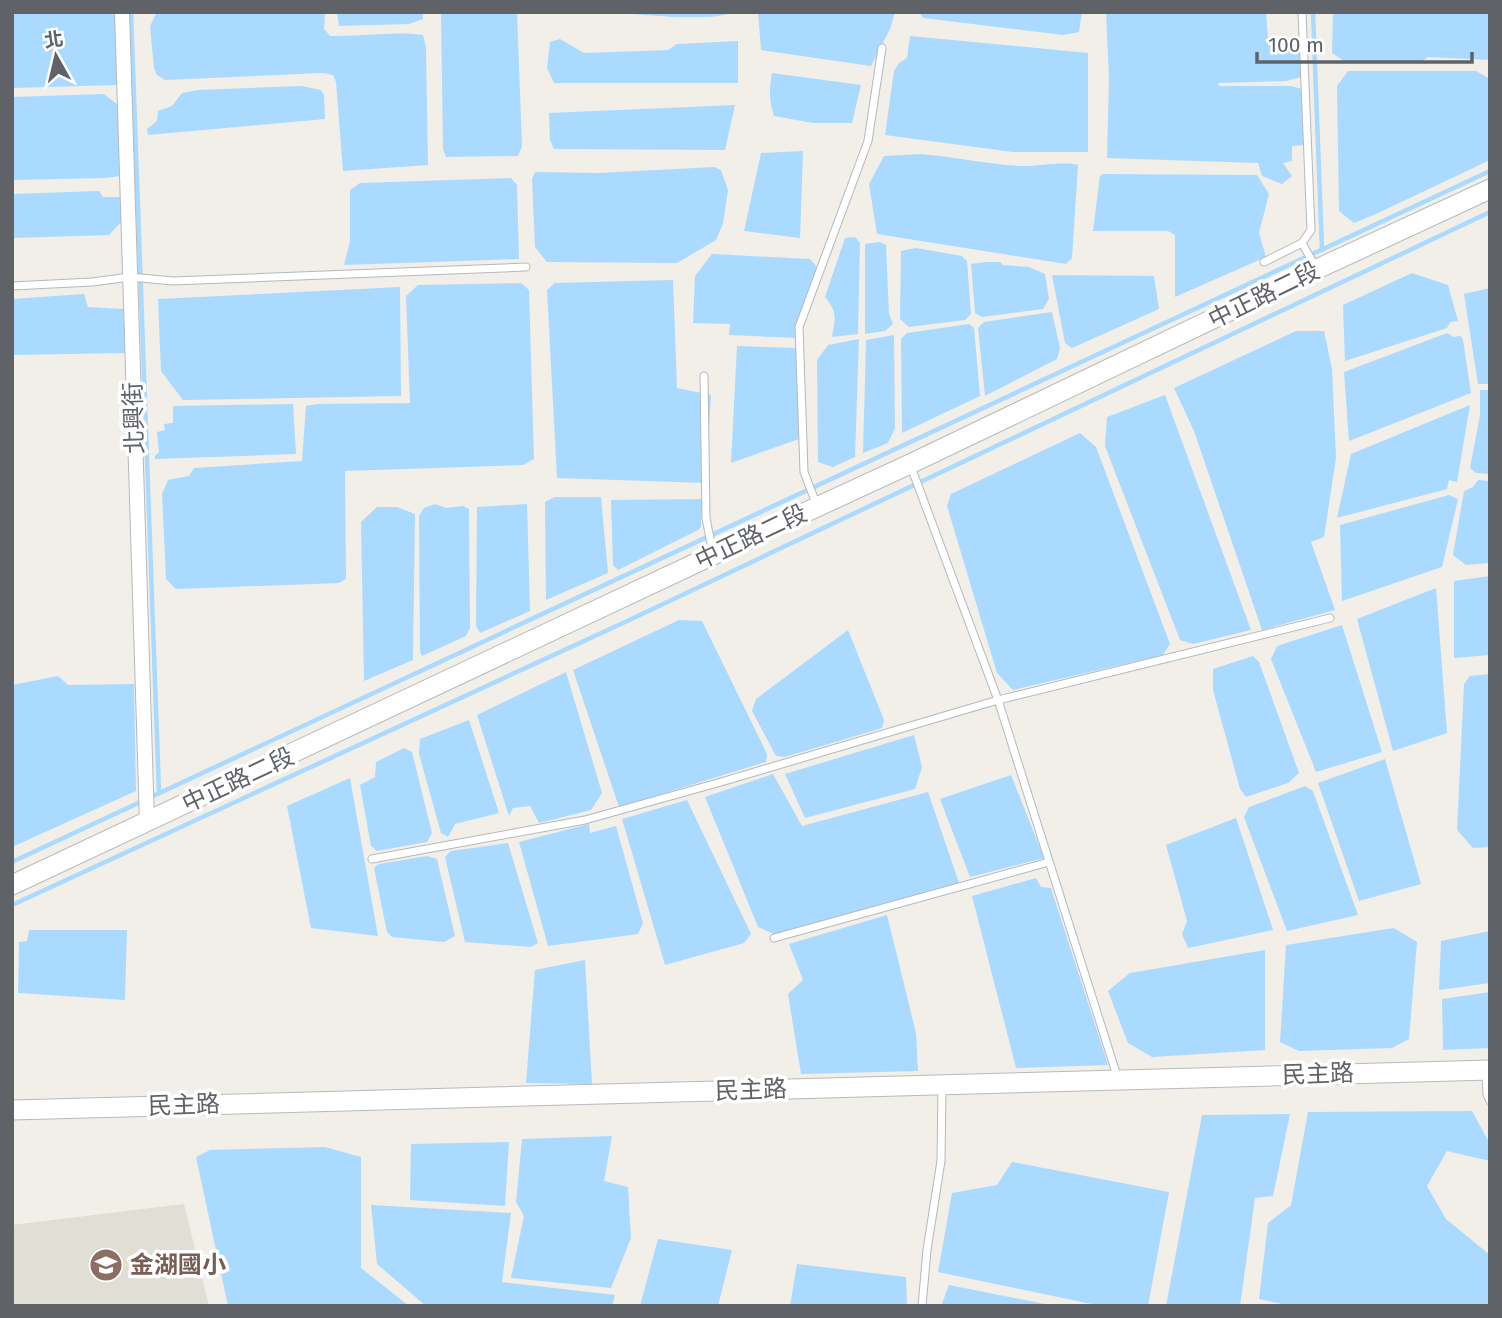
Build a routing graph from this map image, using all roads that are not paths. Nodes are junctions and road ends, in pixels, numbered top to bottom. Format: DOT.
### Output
graph roads {
  1 [pos="122,12"];
  2 [pos="1302,12"];
  3 [pos="882,48"];
  4 [pos="1490,189"];
  5 [pos="1303,243"];
  6 [pos="1264,262"];
  7 [pos="526,267"];
  8 [pos="1317,269"];
  9 [pos="130,277"];
  10 [pos="12,286"];
  11 [pos="704,376"];
  12 [pos="910,464"];
  13 [pos="818,507"];
  14 [pos="713,555"];
  15 [pos="1330,618"];
  16 [pos="998,700"];
  17 [pos="147,823"];
  18 [pos="372,859"];
  19 [pos="1049,862"];
  20 [pos="12,886"];
  21 [pos="774,938"];
  22 [pos="1488,1070"];
  23 [pos="1118,1080"];
  24 [pos="942,1085"];
  25 [pos="1490,1101"];
  26 [pos="12,1110"];
  27 [pos="922,1306"];
  1 -- 9 [label="street, 北興街"];
  2 -- 5 [label="lane"];
  3 -- 13 [label="lane"];
  4 -- 8 [label="main road, 中正路二段"];
  5 -- 6 [label="lane"];
  5 -- 8 [label="lane"];
  7 -- 9 [label="lane"];
  8 -- 12 [label="main road, 中正路二段"];
  9 -- 10 [label="lane"];
  9 -- 17 [label="street, 北興街"];
  11 -- 14 [label="lane"];
  12 -- 13 [label="main road, 中正路二段"];
  12 -- 16 [label="lane"];
  13 -- 14 [label="main road, 中正路二段"];
  14 -- 17 [label="main road, 中正路二段"];
  15 -- 16 [label="lane"];
  16 -- 18 [label="lane"];
  16 -- 19 [label="lane"];
  17 -- 20 [label="main road, 中正路二段"];
  19 -- 21 [label="lane"];
  19 -- 23 [label="lane"];
  22 -- 23 [label="main road, 民主路"];
  22 -- 25 [label="lane"];
  23 -- 24 [label="main road, 民主路"];
  24 -- 26 [label="main road, 民主路"];
  24 -- 27 [label="lane"];
}
